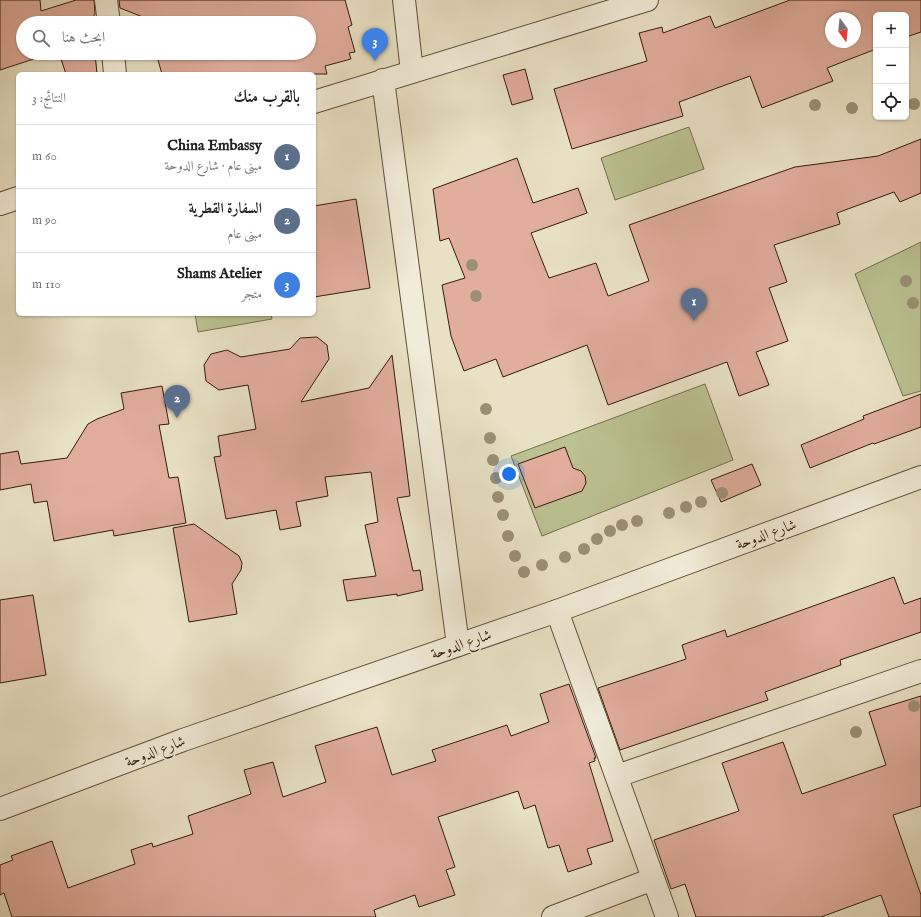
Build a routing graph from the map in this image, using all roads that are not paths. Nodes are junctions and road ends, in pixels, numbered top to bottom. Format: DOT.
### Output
graph roads {
  1 [pos="106,0"];
  2 [pos="404,0"];
  3 [pos="647,0"];
  4 [pos="108,16"];
  5 [pos="114,60"];
  6 [pos="115,72"];
  7 [pos="412,72"];
  8 [pos="383,80"];
  9 [pos="316,101"];
  10 [pos="16,199"];
  11 [pos="0,204"];
  12 [pos="921,477"];
  13 [pos="557,610"];
  14 [pos="458,645"];
  15 [pos="921,671"];
  16 [pos="616,776"];
  17 [pos="0,809"];
  18 [pos="653,879"];
  19 [pos="553,917"];
  20 [pos="667,917"];
  1 -- 4 [label="street"];
  2 -- 7 [label="street"];
  3 -- 7 [label="street"];
  5 -- 6 [label="street"];
  7 -- 8 [label="street"];
  8 -- 9 [label="street"];
  8 -- 14 [label="street"];
  10 -- 11 [label="street"];
  12 -- 13 [label="street, شارع الدوحة"];
  13 -- 14 [label="street, شارع الدوحة"];
  13 -- 16 [label="street"];
  14 -- 17 [label="street, شارع الدوحة"];
  15 -- 16 [label="street"];
  16 -- 18 [label="street"];
  18 -- 19 [label="street"];
  18 -- 20 [label="street"];
}
